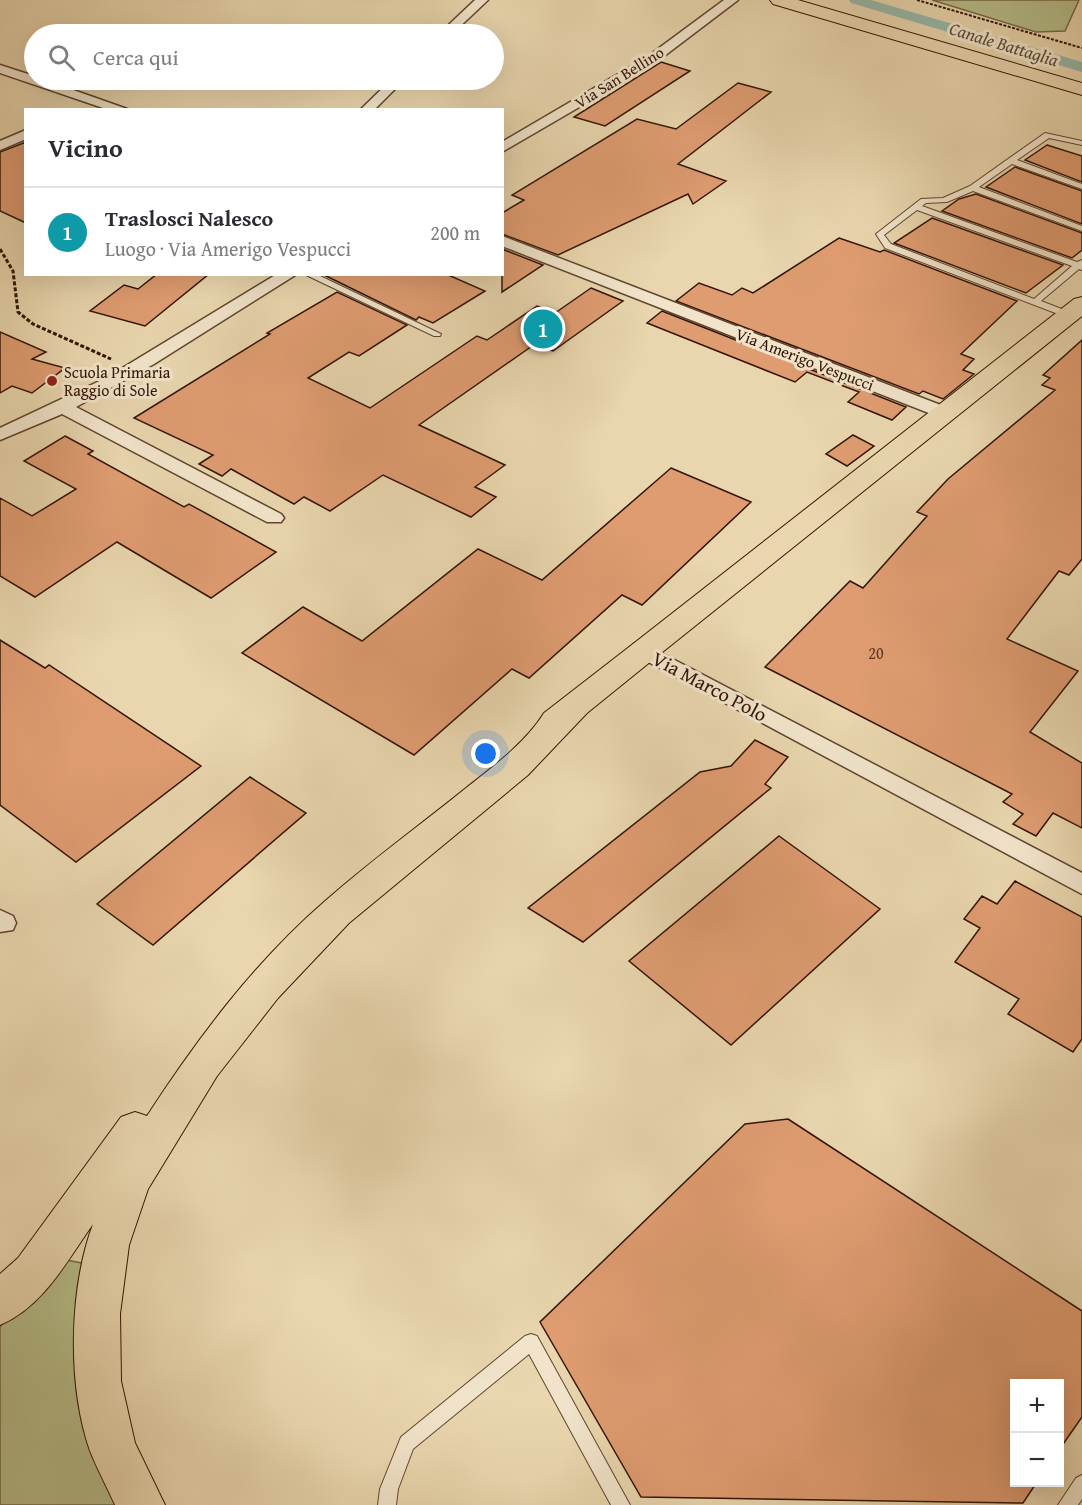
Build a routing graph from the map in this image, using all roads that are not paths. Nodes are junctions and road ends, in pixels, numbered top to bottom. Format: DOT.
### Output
graph roads {
  1 [pos="482,0"];
  2 [pos="732,0"];
  3 [pos="779,0"];
  4 [pos="456,24"];
  5 [pos="0,69"];
  6 [pos="24,77"];
  7 [pos="1078,88"];
  8 [pos="64,90"];
  9 [pos="387,90"];
  10 [pos="95,100"];
  11 [pos="79,108"];
  12 [pos="118,108"];
  13 [pos="368,108"];
  14 [pos="24,135"];
  15 [pos="1082,143"];
  16 [pos="0,146"];
  17 [pos="504,147"];
  18 [pos="1012,161"];
  19 [pos="1082,187"];
  20 [pos="973,188"];
  21 [pos="916,207"];
  22 [pos="1082,229"];
  23 [pos="504,241"];
  24 [pos="1081,265"];
  25 [pos="286,276"];
  26 [pos="312,276"];
  27 [pos="1035,302"];
  28 [pos="1076,310"];
  29 [pos="437,334"];
  30 [pos="64,408"];
  31 [pos="945,413"];
  32 [pos="0,435"];
  33 [pos="274,518"];
  34 [pos="644,651"];
  35 [pos="573,709"];
  36 [pos="1082,884"];
  37 [pos="0,1303"];
  38 [pos="1082,1484"];
  39 [pos="141,1505"];
  40 [pos="387,1505"];
  41 [pos="621,1505"];
  42 [pos="1068,1505"];
  1 -- 4 [label="street"];
  2 -- 17 [label="street, Via San Bellino"];
  3 -- 7 [label="main road"];
  5 -- 6 [label="street"];
  8 -- 10 [label="street"];
  9 -- 13 [label="street"];
  10 -- 11 [label="street"];
  10 -- 12 [label="street"];
  14 -- 16 [label="street"];
  15 -- 18 [label="lane"];
  18 -- 19 [label="lane"];
  18 -- 20 [label="lane"];
  20 -- 21 [label="lane"];
  20 -- 22 [label="lane"];
  21 -- 24 [label="lane"];
  21 -- 27 [label="lane"];
  23 -- 31 [label="street, Via Amerigo Vespucci"];
  24 -- 27 [label="lane"];
  25 -- 30 [label="street"];
  26 -- 29 [label="lane"];
  27 -- 28 [label="lane"];
  28 -- 31 [label="main road"];
  30 -- 32 [label="street"];
  30 -- 33 [label="street"];
  31 -- 34 [label="main road, Via Marco Polo"];
  34 -- 35 [label="main road"];
  34 -- 36 [label="street, Via Marco Polo"];
  35 -- 37 [label="main road"];
  35 -- 39 [label="main road"];
  38 -- 42 [label="lane"];
  40 -- 41 [label="lane"];
}
